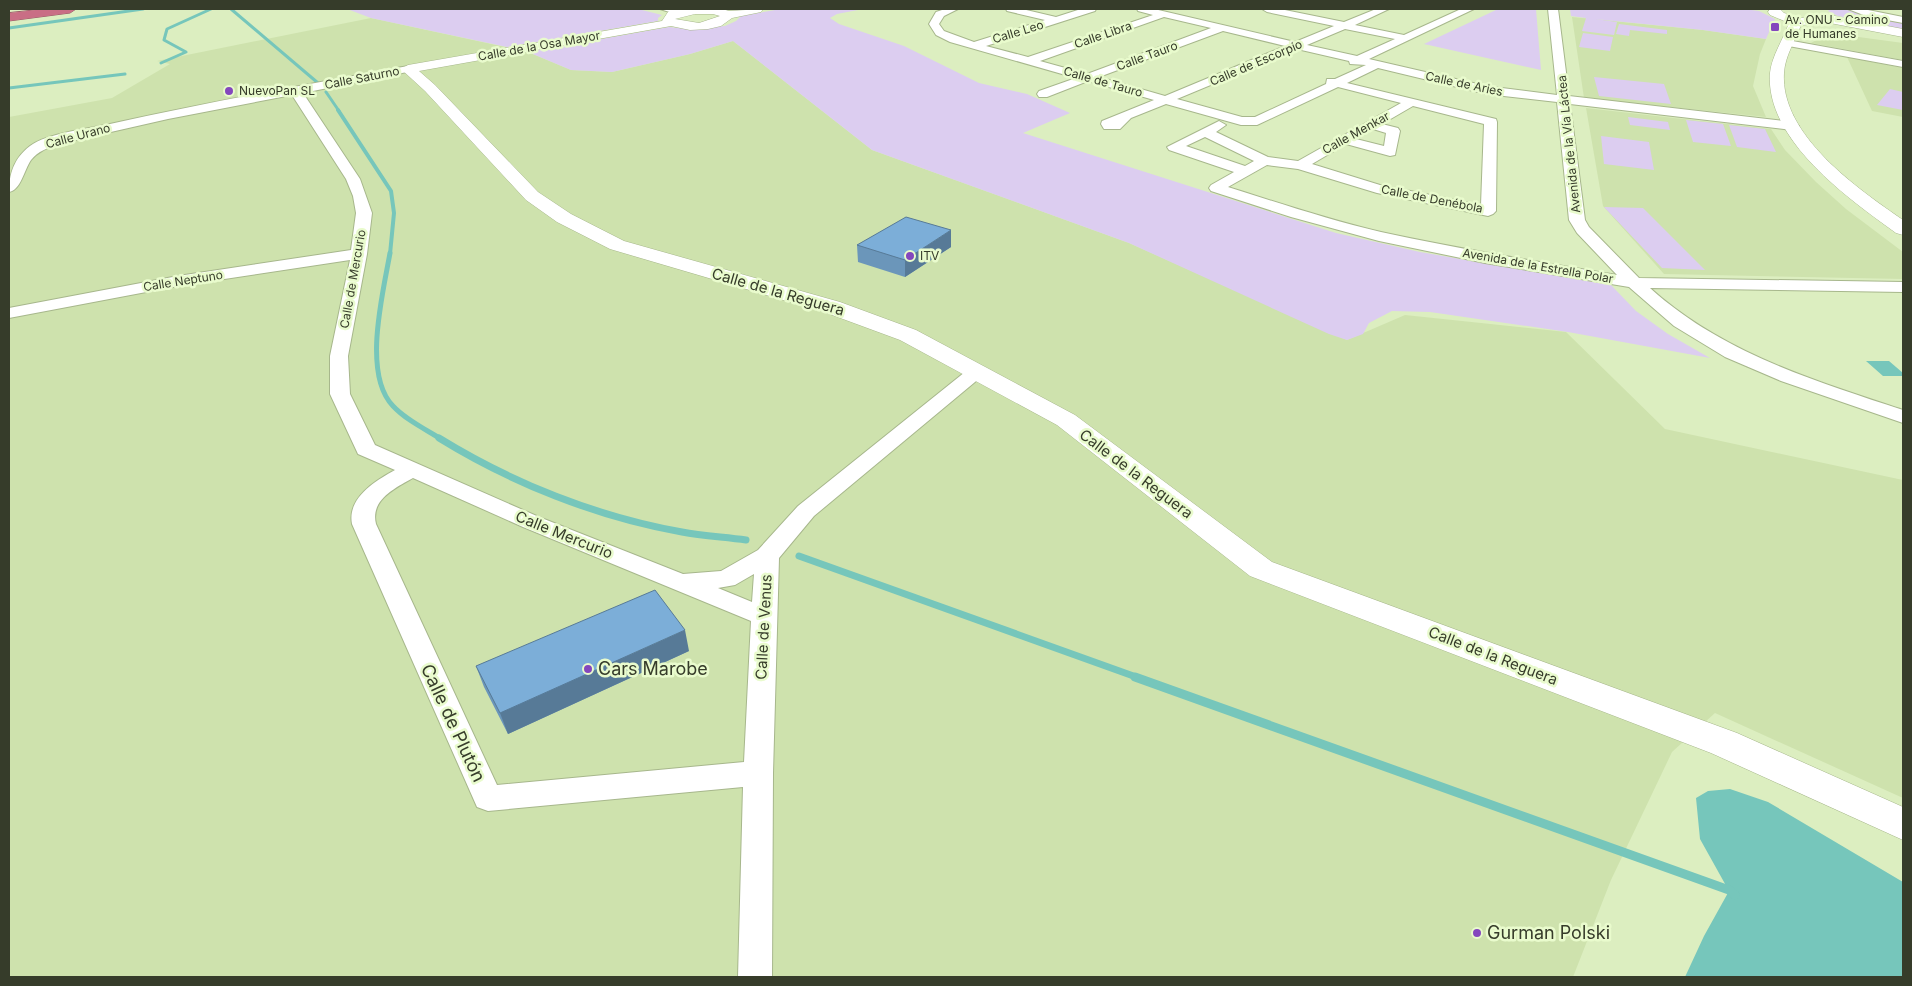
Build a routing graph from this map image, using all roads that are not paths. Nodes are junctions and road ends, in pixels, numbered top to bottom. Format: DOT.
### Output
graph roads {
  1 [pos="57,9"];
  2 [pos="70,9"];
  3 [pos="665,9"];
  4 [pos="757,9"];
  5 [pos="953,9"];
  6 [pos="1011,9"];
  7 [pos="1091,9"];
  8 [pos="1268,9"];
  9 [pos="1378,9"];
  10 [pos="1469,9"];
  11 [pos="1553,9"];
  12 [pos="1774,9"];
  13 [pos="1853,9"];
  14 [pos="1161,10"];
  15 [pos="728,12"];
  16 [pos="1801,12"];
  17 [pos="9,16"];
  18 [pos="674,17"];
  19 [pos="1057,20"];
  20 [pos="1903,20"];
  21 [pos="1346,26"];
  22 [pos="1222,28"];
  23 [pos="1903,33"];
  24 [pos="1404,38"];
  25 [pos="1787,43"];
  26 [pos="1302,44"];
  27 [pos="974,46"];
  28 [pos="1023,59"];
  29 [pos="1368,60"];
  30 [pos="1903,64"];
  31 [pos="408,70"];
  32 [pos="1087,78"];
  33 [pos="1318,79"];
  34 [pos="1336,83"];
  35 [pos="296,91"];
  36 [pos="1049,92"];
  37 [pos="1167,100"];
  38 [pos="1563,101"];
  39 [pos="1412,102"];
  40 [pos="168,116"];
  41 [pos="1126,117"];
  42 [pos="1233,119"];
  43 [pos="1372,125"];
  44 [pos="1792,126"];
  45 [pos="1206,132"];
  46 [pos="1345,140"];
  47 [pos="1265,160"];
  48 [pos="1300,165"];
  49 [pos="1245,171"];
  50 [pos="9,188"];
  51 [pos="1903,229"];
  52 [pos="359,254"];
  53 [pos="1635,283"];
  54 [pos="1903,288"];
  55 [pos="9,313"];
  56 [pos="977,372"];
  57 [pos="1903,417"];
  58 [pos="366,449"];
  59 [pos="410,470"];
  60 [pos="767,556"];
  61 [pos="680,582"];
  62 [pos="763,616"];
  63 [pos="758,773"];
  64 [pos="1903,824"];
  65 [pos="755,977"];
  1 -- 17 [label="highway"];
  2 -- 17 [label="highway"];
  3 -- 18 [label="street"];
  4 -- 15 [label="street"];
  5 -- 27 [label="street"];
  6 -- 19 [label="street"];
  7 -- 19 [label="street, Calle Leo"];
  8 -- 21 [label="street"];
  9 -- 21 [label="street, Calle de Escorpio"];
  10 -- 24 [label="street"];
  11 -- 38 [label="street, Avenida de la Vía Láctea"];
  12 -- 16 [label="street"];
  13 -- 20 [label="street"];
  14 -- 22 [label="street, Calle de Aries"];
  14 -- 26 [label="street, Calle de Aries"];
  14 -- 28 [label="street, Calle Libra"];
  15 -- 18 [label="street, Calle de la Osa Mayor"];
  16 -- 23 [label="street"];
  16 -- 25 [label="street"];
  18 -- 31 [label="street, Calle de la Osa Mayor"];
  19 -- 27 [label="street, Calle Leo"];
  21 -- 24 [label="street"];
  21 -- 26 [label="street, Calle de Escorpio"];
  22 -- 26 [label="street, Calle de Aries"];
  22 -- 32 [label="street, Calle Tauro"];
  24 -- 29 [label="street"];
  25 -- 30 [label="street"];
  25 -- 44 [label="street"];
  26 -- 29 [label="street, Calle de Aries"];
  26 -- 37 [label="street, Calle de Escorpio"];
  27 -- 28 [label="street, Calle de Tauro"];
  28 -- 32 [label="street, Calle de Tauro"];
  29 -- 33 [label="street"];
  29 -- 34 [label="street, Calle de Tauro"];
  29 -- 38 [label="street, Calle de Aries"];
  31 -- 35 [label="street, Calle Saturno"];
  31 -- 56 [label="street, Calle de la Reguera"];
  32 -- 36 [label="street, Calle Tauro"];
  32 -- 37 [label="street, Calle de Tauro"];
  33 -- 34 [label="street, Calle de Denébola"];
  33 -- 42 [label="street"];
  34 -- 39 [label="street, Calle de Denébola"];
  34 -- 42 [label="street, Calle de Tauro"];
  35 -- 40 [label="street, Calle Saturno"];
  35 -- 52 [label="street, Calle de Mercurio"];
  37 -- 41 [label="street, Calle de Escorpio"];
  37 -- 42 [label="street, Calle de Tauro"];
  38 -- 44 [label="street, Calle de Aries"];
  38 -- 53 [label="street, Avenida de la Vía Láctea"];
  39 -- 43 [label="street, Calle Menkar"];
  39 -- 48 [label="street, Calle de Denébola"];
  40 -- 50 [label="street, Calle Urano"];
  42 -- 45 [label="street"];
  43 -- 46 [label="street, Calle Menkar"];
  43 -- 46 [label="street"];
  44 -- 51 [label="street"];
  45 -- 47 [label="street"];
  45 -- 49 [label="street"];
  46 -- 48 [label="street, Calle Menkar"];
  47 -- 48 [label="street, Calle de Denébola"];
  47 -- 49 [label="street, Avenida de la Estrella Polar"];
  49 -- 53 [label="street, Avenida de la Estrella Polar"];
  52 -- 55 [label="street, Calle Neptuno"];
  52 -- 58 [label="street, Calle de Mercurio"];
  53 -- 54 [label="street, Avenida de la Estrella Polar"];
  53 -- 57 [label="street, Avenida de la Vía Láctea"];
  56 -- 60 [label="street, Calle de Venus"];
  56 -- 64 [label="street, Calle de la Reguera"];
  58 -- 59 [label="street, Calle Mercurio"];
  59 -- 61 [label="street, Calle Mercurio"];
  59 -- 63 [label="street, Calle de Plutón"];
  60 -- 61 [label="street"];
  60 -- 62 [label="street, Calle de Venus"];
  61 -- 62 [label="street, Calle Mercurio"];
  62 -- 63 [label="street, Calle de Venus"];
  63 -- 65 [label="street, Calle de Venus"];
}
